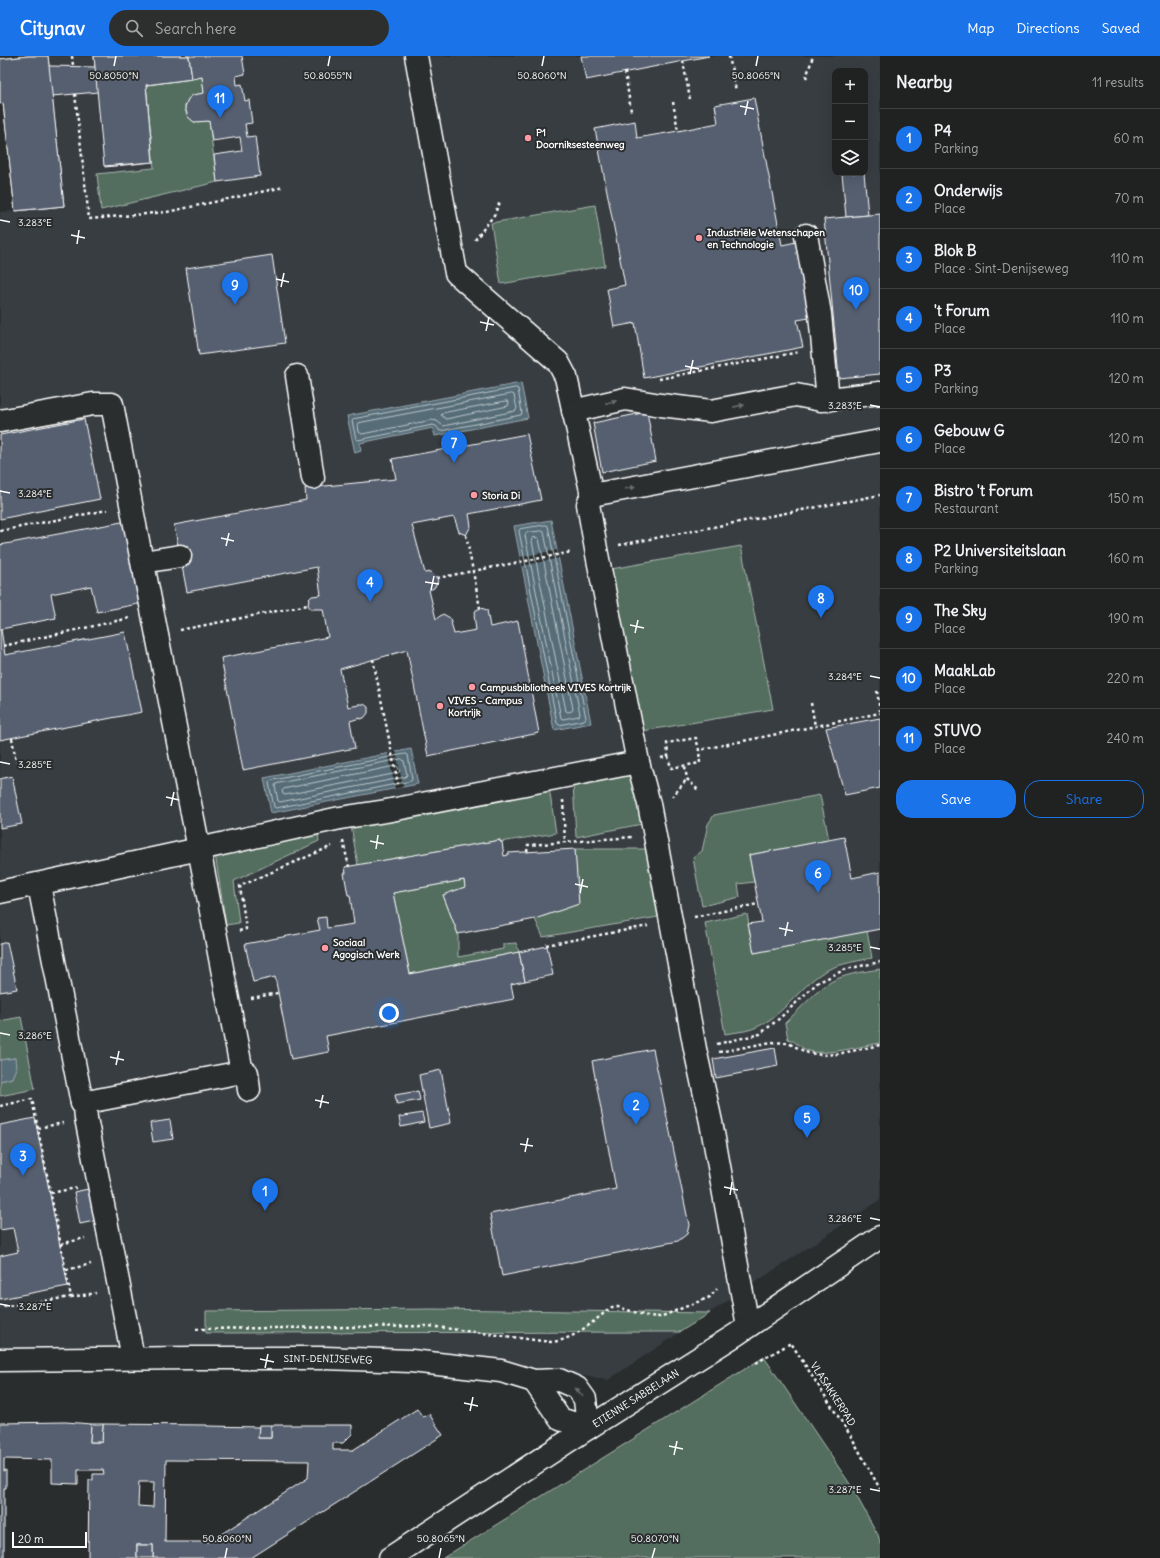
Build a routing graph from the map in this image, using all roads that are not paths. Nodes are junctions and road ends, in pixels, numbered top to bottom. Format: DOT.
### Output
graph roads {
  1 [pos="416,56"];
  2 [pos="806,235"];
  3 [pos="297,376"];
  4 [pos="880,393"];
  5 [pos="828,400"];
  6 [pos="573,411"];
  7 [pos="0,421"];
  8 [pos="880,441"];
  9 [pos="313,478"];
  10 [pos="592,495"];
  11 [pos="180,556"];
  12 [pos="144,568"];
  13 [pos="638,762"];
  14 [pos="199,849"];
  15 [pos="39,885"];
  16 [pos="0,892"];
  17 [pos="82,1103"];
  18 [pos="880,1237"];
  19 [pos="748,1326"];
  20 [pos="133,1358"];
  21 [pos="0,1360"];
  22 [pos="534,1381"];
  23 [pos="588,1428"];
  24 [pos="390,1558"];
  1 -- 6 [label="street"];
  2 -- 5 [label="street"];
  3 -- 9 [label="street"];
  4 -- 5 [label="street"];
  6 -- 5 [label="street, one-way"];
  6 -- 10 [label="street"];
  7 -- 12 [label="street"];
  10 -- 8 [label="street, one-way"];
  10 -- 13 [label="street"];
  11 -- 12 [label="street"];
  12 -- 14 [label="street"];
  13 -- 14 [label="street"];
  13 -- 19 [label="street"];
  14 -- 15 [label="street"];
  14 -- 17 [label="street"];
  15 -- 16 [label="street"];
  15 -- 17 [label="street"];
  17 -- 20 [label="street"];
  18 -- 19 [label="street, ETIENNE SABBELAAN"];
  19 -- 23 [label="street, ETIENNE SABBELAAN"];
  20 -- 21 [label="street, SINT-DENIJSEWEG"];
  20 -- 22 [label="street, SINT-DENIJSEWEG"];
  22 -- 23 [label="street"];
  23 -- 22 [label="street, SINT-DENIJSEWEG, one-way"];
  23 -- 24 [label="street, ETIENNE SABBELAAN"];
}
